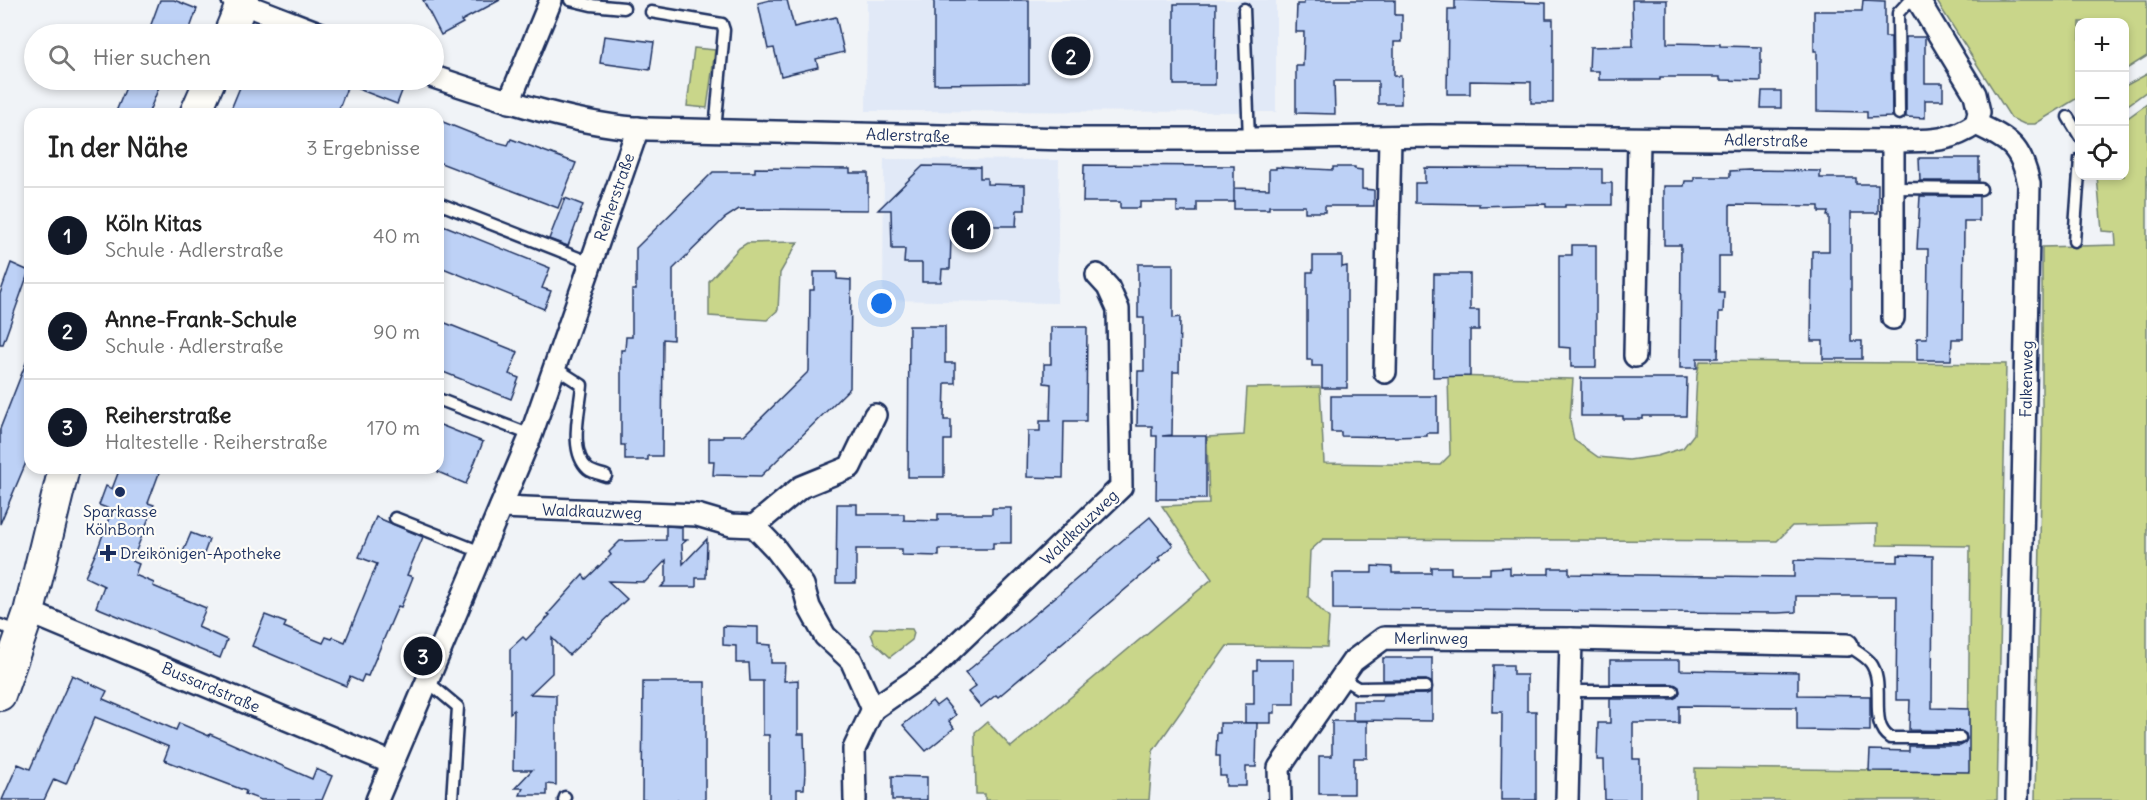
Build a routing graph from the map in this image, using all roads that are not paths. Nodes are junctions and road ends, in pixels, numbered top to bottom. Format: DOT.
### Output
graph roads {
  1 [pos="551,0"];
  2 [pos="570,0"];
  3 [pos="1910,0"];
  4 [pos="1918,0"];
  5 [pos="239,1"];
  6 [pos="624,8"];
  7 [pos="1244,9"];
  8 [pos="651,12"];
  9 [pos="232,24"];
  10 [pos="296,24"];
  11 [pos="444,80"];
  12 [pos="206,90"];
  13 [pos="509,102"];
  14 [pos="198,108"];
  15 [pos="1899,114"];
  16 [pos="2068,117"];
  17 [pos="1976,124"];
  18 [pos="638,128"];
  19 [pos="715,130"];
  20 [pos="2075,130"];
  21 [pos="1390,137"];
  22 [pos="1249,139"];
  23 [pos="1639,139"];
  24 [pos="1893,141"];
  25 [pos="2078,180"];
  26 [pos="1894,188"];
  27 [pos="1981,189"];
  28 [pos="444,205"];
  29 [pos="2074,241"];
  30 [pos="591,263"];
  31 [pos="1097,275"];
  32 [pos="1893,318"];
  33 [pos="1635,356"];
  34 [pos="554,367"];
  35 [pos="1385,372"];
  36 [pos="444,401"];
  37 [pos="876,415"];
  38 [pos="531,435"];
  39 [pos="62,474"];
  40 [pos="606,476"];
  41 [pos="501,507"];
  42 [pos="395,518"];
  43 [pos="754,526"];
  44 [pos="482,552"];
  45 [pos="17,623"];
  46 [pos="1571,639"];
  47 [pos="1846,645"];
  48 [pos="1341,678"];
  49 [pos="427,681"];
  50 [pos="1426,687"];
  51 [pos="1570,691"];
  52 [pos="1673,691"];
  53 [pos="0,695"];
  54 [pos="873,710"];
  55 [pos="1960,738"];
  56 [pos="392,763"];
  57 [pos="377,800"];
  58 [pos="452,800"];
  59 [pos="855,800"];
  60 [pos="1280,800"];
  61 [pos="1568,800"];
  62 [pos="2017,800"];
  1 -- 13 [label="street"];
  2 -- 6 [label="lane"];
  3 -- 15 [label="lane"];
  4 -- 17 [label="street"];
  5 -- 9 [label="main road"];
  5 -- 10 [label="street"];
  7 -- 22 [label="lane"];
  8 -- 19 [label="lane"];
  11 -- 13 [label="street, Adlerstraße"];
  12 -- 14 [label="main road"];
  13 -- 18 [label="street, Adlerstraße"];
  16 -- 20 [label="lane"];
  17 -- 24 [label="street, Adlerstraße"];
  17 -- 62 [label="street, Falkenweg"];
  18 -- 19 [label="street, Adlerstraße"];
  18 -- 30 [label="street, Reiherstraße"];
  19 -- 22 [label="street, Adlerstraße"];
  21 -- 22 [label="street, Adlerstraße"];
  21 -- 23 [label="street, Adlerstraße"];
  21 -- 35 [label="street"];
  23 -- 24 [label="street, Adlerstraße"];
  23 -- 33 [label="street"];
  24 -- 26 [label="street"];
  25 -- 29 [label="lane"];
  26 -- 27 [label="lane"];
  26 -- 32 [label="street"];
  28 -- 30 [label="lane"];
  30 -- 34 [label="street, Reiherstraße"];
  31 -- 54 [label="street, Waldkauzweg"];
  34 -- 38 [label="street, Reiherstraße"];
  34 -- 40 [label="lane"];
  36 -- 38 [label="lane"];
  37 -- 43 [label="street"];
  38 -- 41 [label="street, Reiherstraße"];
  39 -- 45 [label="main road"];
  41 -- 43 [label="street, Waldkauzweg"];
  41 -- 44 [label="street, Reiherstraße"];
  42 -- 44 [label="lane"];
  43 -- 54 [label="street"];
  44 -- 49 [label="street, Reiherstraße"];
  45 -- 53 [label="main road"];
  45 -- 56 [label="street, Bussardstraße"];
  46 -- 47 [label="street, Merlinweg"];
  46 -- 48 [label="street, Merlinweg"];
  46 -- 51 [label="street"];
  47 -- 55 [label="lane"];
  48 -- 50 [label="lane"];
  48 -- 60 [label="street, Merlinweg"];
  49 -- 56 [label="street, Reiherstraße"];
  49 -- 58 [label="lane"];
  51 -- 52 [label="lane"];
  51 -- 61 [label="street"];
  54 -- 59 [label="street, Waldkauzweg"];
  56 -- 57 [label="street, Reiherstraße"];
}
